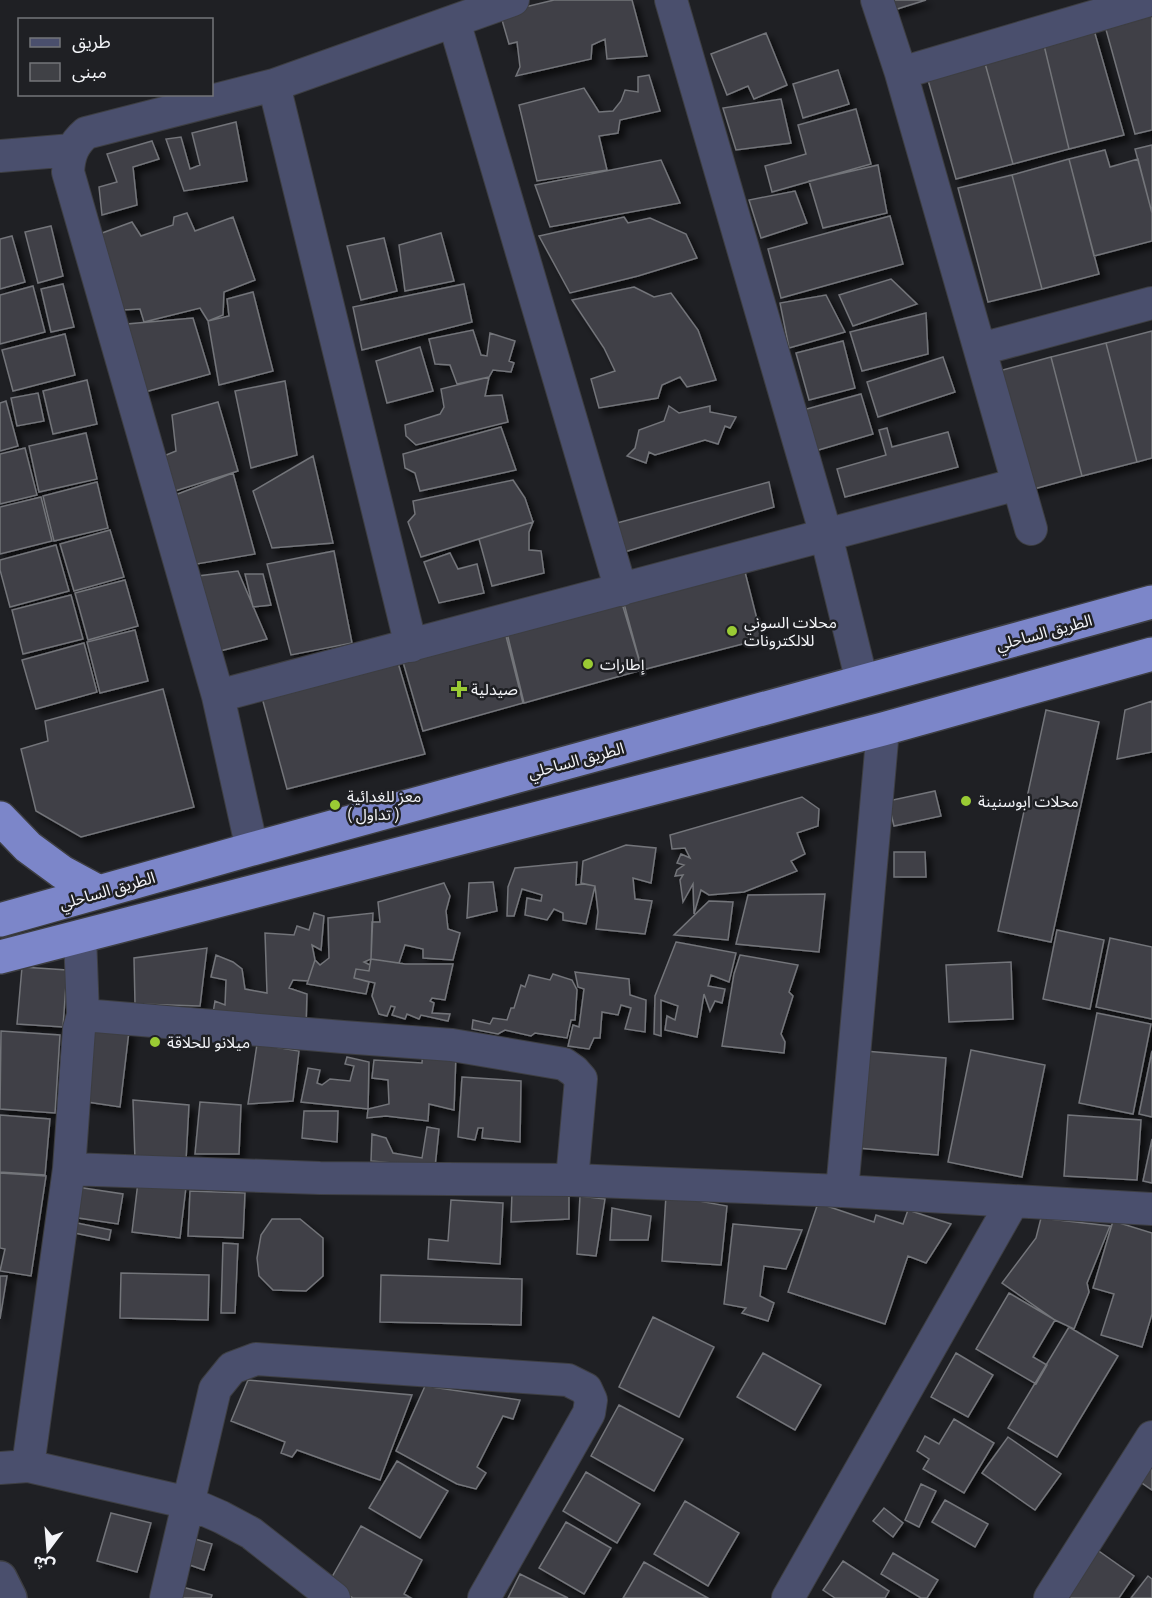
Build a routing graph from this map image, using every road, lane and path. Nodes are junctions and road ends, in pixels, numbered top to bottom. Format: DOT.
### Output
graph roads {
  1 [pos="513,0"];
  2 [pos="671,0"];
  3 [pos="877,0"];
  4 [pos="1150,0"];
  5 [pos="454,21"];
  6 [pos="901,73"];
  7 [pos="274,85"];
  8 [pos="72,150"];
  9 [pos="0,156"];
  10 [pos="1152,303"];
  11 [pos="981,349"];
  12 [pos="1018,484"];
  13 [pos="1031,529"];
  14 [pos="826,535"];
  15 [pos="621,590"];
  16 [pos="1152,602"];
  17 [pos="411,646"];
  18 [pos="1152,654"];
  19 [pos="862,682"];
  20 [pos="218,696"];
  21 [pos="883,729"];
  22 [pos="0,818"];
  23 [pos="252,849"];
  24 [pos="99,892"];
  25 [pos="0,920"];
  26 [pos="80,936"];
  27 [pos="0,957"];
  28 [pos="83,1015"];
  29 [pos="69,1169"];
  30 [pos="572,1180"];
  31 [pos="842,1191"];
  32 [pos="1012,1201"];
  33 [pos="1152,1209"];
  34 [pos="1152,1437"];
  35 [pos="14,1467"];
  36 [pos="189,1503"];
  37 [pos="0,1578"];
  38 [pos="10,1598"];
  39 [pos="166,1598"];
  40 [pos="334,1598"];
  41 [pos="484,1598"];
  42 [pos="788,1598"];
  43 [pos="1050,1598"];
  1 -- 5 [label="street"];
  2 -- 14 [label="street"];
  3 -- 6 [label="street"];
  4 -- 6 [label="street"];
  5 -- 7 [label="street"];
  5 -- 15 [label="street"];
  6 -- 11 [label="street"];
  7 -- 8 [label="street"];
  7 -- 17 [label="street"];
  8 -- 9 [label="street"];
  8 -- 20 [label="street"];
  10 -- 11 [label="street"];
  11 -- 12 [label="street"];
  12 -- 13 [label="street"];
  12 -- 14 [label="street"];
  14 -- 15 [label="street"];
  14 -- 19 [label="street"];
  15 -- 17 [label="street"];
  16 -- 19 [label="highway, الطريق الساحلي"];
  17 -- 20 [label="street"];
  18 -- 21 [label="highway"];
  19 -- 23 [label="highway, الطريق الساحلي"];
  20 -- 23 [label="street"];
  21 -- 26 [label="highway"];
  21 -- 31 [label="street"];
  22 -- 24 [label="highway"];
  23 -- 24 [label="highway, الطريق الساحلي"];
  24 -- 25 [label="highway, الطريق الساحلي"];
  26 -- 27 [label="highway"];
  26 -- 28 [label="street"];
  28 -- 29 [label="street"];
  28 -- 30 [label="street"];
  29 -- 30 [label="street"];
  29 -- 35 [label="street"];
  30 -- 31 [label="street"];
  31 -- 32 [label="street"];
  32 -- 33 [label="street"];
  32 -- 42 [label="street"];
  34 -- 43 [label="street"];
  35 -- 36 [label="street"];
  36 -- 39 [label="street"];
  36 -- 40 [label="street"];
  36 -- 41 [label="street"];
  37 -- 38 [label="street"];
}
